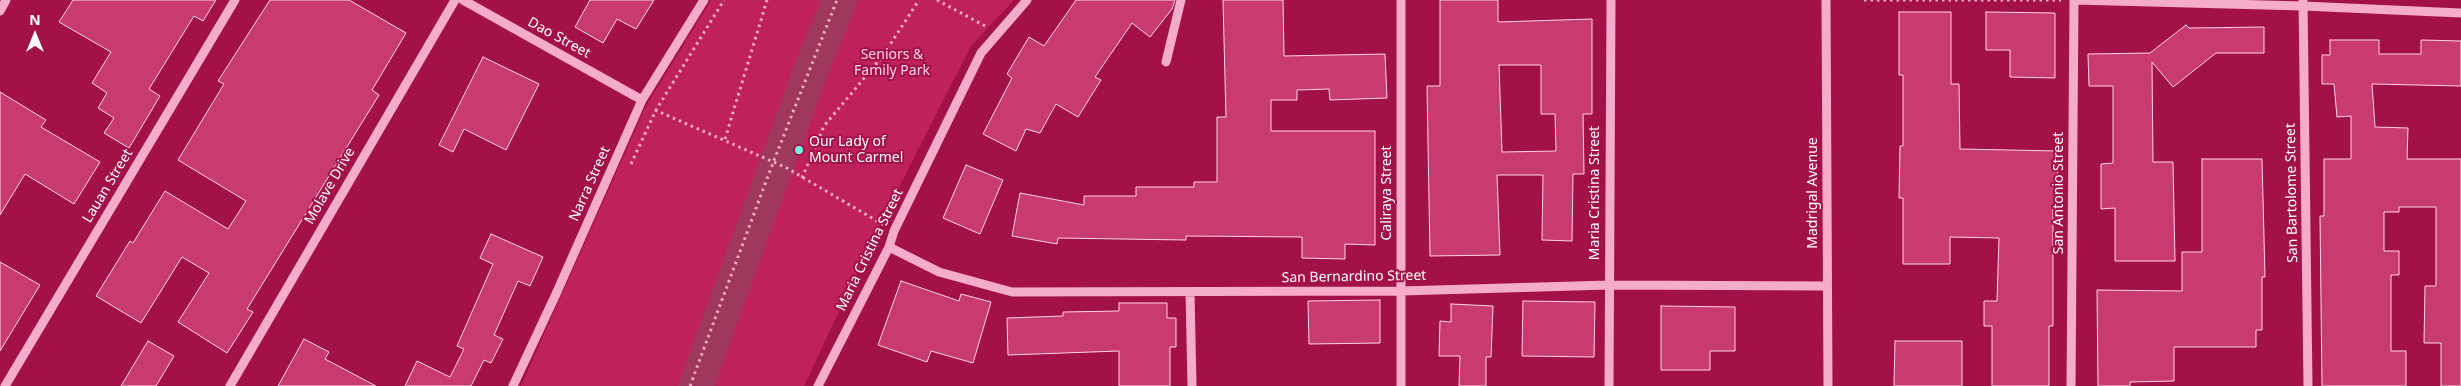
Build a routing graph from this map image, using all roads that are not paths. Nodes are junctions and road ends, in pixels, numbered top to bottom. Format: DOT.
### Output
graph roads {
  1 [pos="6,0"];
  2 [pos="235,0"];
  3 [pos="455,0"];
  4 [pos="463,0"];
  5 [pos="704,0"];
  6 [pos="1027,0"];
  7 [pos="1181,0"];
  8 [pos="1401,0"];
  9 [pos="1610,0"];
  10 [pos="1826,0"];
  11 [pos="2074,0"];
  12 [pos="2303,3"];
  13 [pos="0,11"];
  14 [pos="2461,13"];
  15 [pos="1166,62"];
  16 [pos="642,102"];
  17 [pos="889,247"];
  18 [pos="1609,285"];
  19 [pos="1827,286"];
  20 [pos="1401,291"];
  21 [pos="1190,292"];
  22 [pos="5,386"];
  23 [pos="230,386"];
  24 [pos="512,386"];
  25 [pos="818,386"];
  26 [pos="1192,386"];
  27 [pos="1401,386"];
  28 [pos="1609,386"];
  29 [pos="1828,386"];
  30 [pos="2071,386"];
  31 [pos="2308,386"];
  1 -- 13 [label="street"];
  2 -- 22 [label="street, Lauan Street"];
  3 -- 23 [label="street, Molave Drive"];
  4 -- 16 [label="street, Dao Street"];
  5 -- 16 [label="street, Narra Street"];
  6 -- 17 [label="street, Maria Cristina Street"];
  7 -- 15 [label="street"];
  8 -- 20 [label="street, Caliraya Street"];
  9 -- 18 [label="street, Maria Cristina Street"];
  10 -- 19 [label="street, Madrigal Avenue"];
  11 -- 12 [label="street"];
  11 -- 30 [label="street, San Antonio Street"];
  12 -- 14 [label="street"];
  12 -- 31 [label="street, San Bartolome Street"];
  16 -- 24 [label="street, Narra Street"];
  17 -- 21 [label="street, San Bernardino Street"];
  17 -- 25 [label="street, Maria Cristina Street"];
  18 -- 19 [label="street, San Bernardino Street"];
  18 -- 20 [label="street, San Bernardino Street"];
  18 -- 28 [label="street, Maria Cristina Street"];
  19 -- 29 [label="street, Madrigal Avenue"];
  20 -- 21 [label="street, San Bernardino Street"];
  20 -- 27 [label="street, Caliraya Street"];
  21 -- 26 [label="street"];
}
